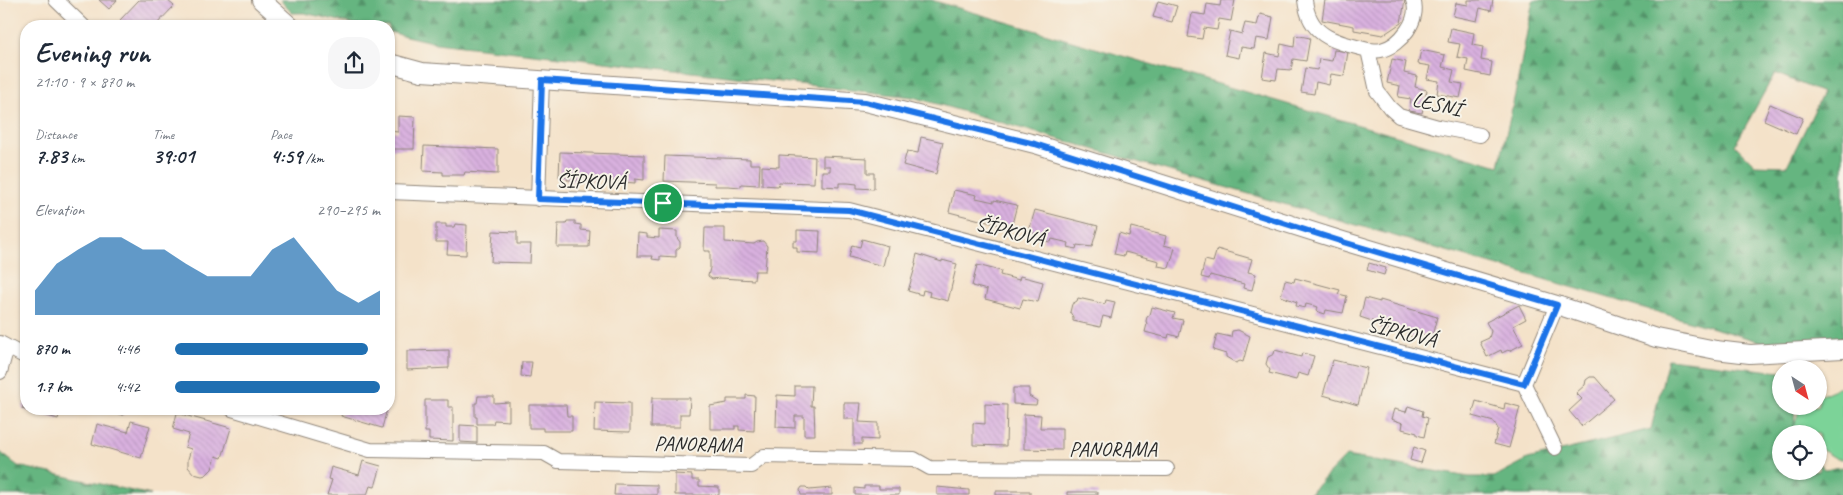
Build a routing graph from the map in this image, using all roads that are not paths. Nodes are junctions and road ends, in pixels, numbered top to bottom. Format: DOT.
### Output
graph roads {
  1 [pos="56,0"];
  2 [pos="262,0"];
  3 [pos="1305,0"];
  4 [pos="1413,0"];
  5 [pos="77,20"];
  6 [pos="284,20"];
  7 [pos="1368,50"];
  8 [pos="395,65"];
  9 [pos="542,80"];
  10 [pos="1480,135"];
  11 [pos="395,192"];
  12 [pos="538,199"];
  13 [pos="1557,305"];
  14 [pos="4,345"];
  15 [pos="1843,349"];
  16 [pos="20,354"];
  17 [pos="0,372"];
  18 [pos="1524,384"];
  19 [pos="252,415"];
  20 [pos="1556,448"];
  21 [pos="1167,469"];
  1 -- 5 [label="street"];
  2 -- 6 [label="street"];
  3 -- 7 [label="street"];
  4 -- 7 [label="street"];
  7 -- 10 [label="street, LESNÍ"];
  8 -- 9 [label="street"];
  9 -- 12 [label="street"];
  9 -- 13 [label="street"];
  11 -- 12 [label="street, ŠÍPKOVÁ"];
  12 -- 18 [label="street, ŠÍPKOVÁ"];
  13 -- 15 [label="street"];
  13 -- 18 [label="street"];
  14 -- 16 [label="street"];
  14 -- 17 [label="street"];
  18 -- 20 [label="street"];
  19 -- 21 [label="street, PANORAMA"];
}
